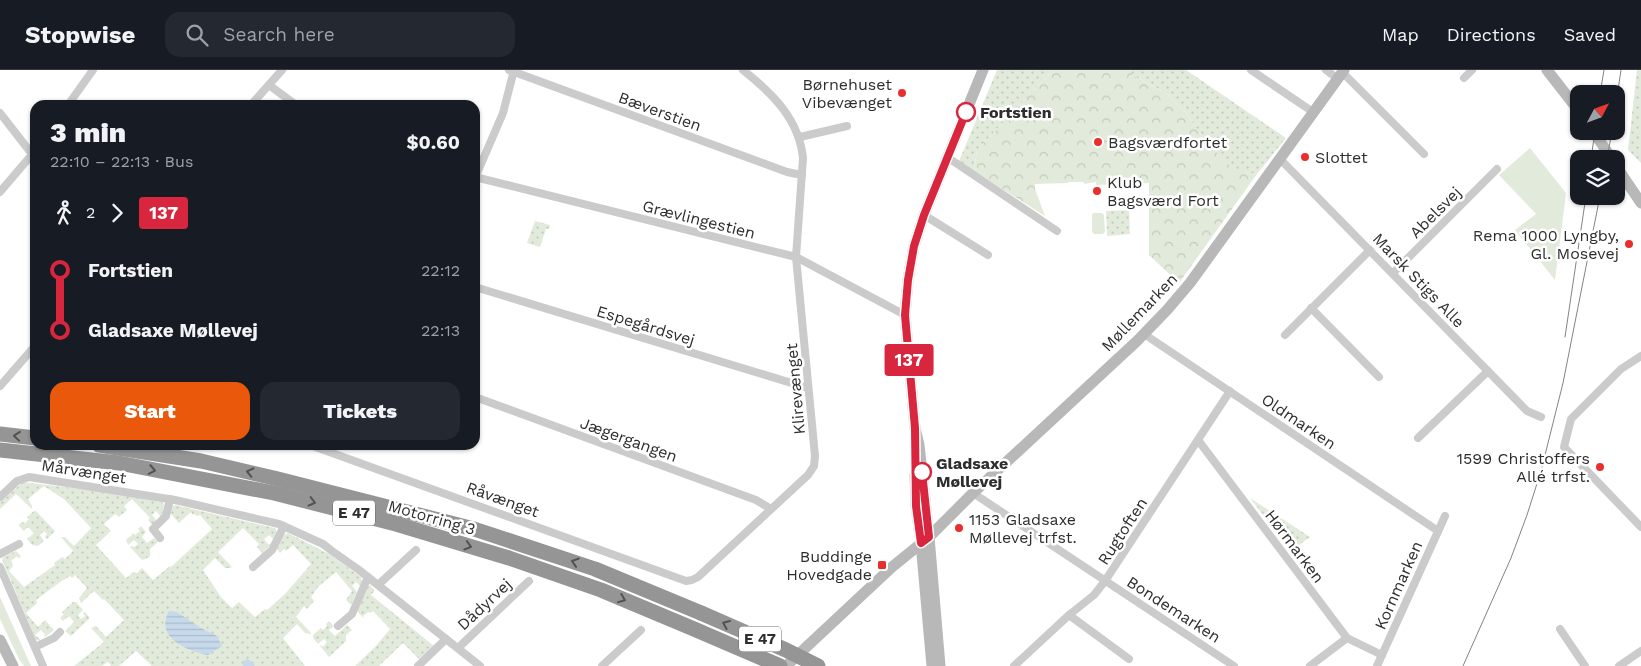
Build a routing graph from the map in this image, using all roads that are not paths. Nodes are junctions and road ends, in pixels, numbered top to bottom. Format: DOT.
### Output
graph roads {
  1 [pos="93,70"];
  2 [pos="282,70"];
  3 [pos="743,70"];
  4 [pos="1251,70"];
  5 [pos="1326,70"];
  6 [pos="1472,70"];
  7 [pos="1546,70"];
  8 [pos="512,71"];
  9 [pos="979,72"];
  10 [pos="1341,73"];
  11 [pos="1464,78"];
  12 [pos="269,85"];
  13 [pos="72,100"];
  14 [pos="256,100"];
  15 [pos="289,100"];
  16 [pos="1570,100"];
  17 [pos="1313,112"];
  18 [pos="0,113"];
  19 [pos="847,126"];
  20 [pos="800,137"];
  21 [pos="30,150"];
  22 [pos="1424,154"];
  23 [pos="948,156"];
  24 [pos="30,159"];
  25 [pos="1280,159"];
  26 [pos="480,166"];
  27 [pos="1497,169"];
  28 [pos="802,175"];
  29 [pos="480,178"];
  30 [pos="1625,179"];
  31 [pos="0,192"];
  32 [pos="1641,203"];
  33 [pos="924,215"];
  34 [pos="1057,232"];
  35 [pos="1370,250"];
  36 [pos="988,255"];
  37 [pos="796,257"];
  38 [pos="1393,273"];
  39 [pos="480,289"];
  40 [pos="1311,308"];
  41 [pos="905,315"];
  42 [pos="1144,334"];
  43 [pos="1285,334"];
  44 [pos="30,352"];
  45 [pos="1641,356"];
  46 [pos="1488,371"];
  47 [pos="1379,377"];
  48 [pos="0,386"];
  49 [pos="808,388"];
  50 [pos="1230,391"];
  51 [pos="480,399"];
  52 [pos="1541,417"];
  53 [pos="0,434"];
  54 [pos="30,437"];
  55 [pos="1418,438"];
  56 [pos="1198,440"];
  57 [pos="0,450"];
  58 [pos="136,450"];
  59 [pos="324,450"];
  60 [pos="973,493"];
  61 [pos="0,497"];
  62 [pos="170,499"];
  63 [pos="771,509"];
  64 [pos="1445,516"];
  65 [pos="284,526"];
  66 [pos="1641,527"];
  67 [pos="1438,531"];
  68 [pos="160,538"];
  69 [pos="925,540"];
  70 [pos="19,544"];
  71 [pos="416,550"];
  72 [pos="0,554"];
  73 [pos="0,567"];
  74 [pos="253,567"];
  75 [pos="368,577"];
  76 [pos="528,581"];
  77 [pos="686,581"];
  78 [pos="1105,581"];
  79 [pos="378,586"];
  80 [pos="1069,615"];
  81 [pos="338,626"];
  82 [pos="1560,629"];
  83 [pos="641,630"];
  84 [pos="60,632"];
  85 [pos="1347,638"];
  86 [pos="446,639"];
  87 [pos="0,640"];
  88 [pos="35,647"];
  89 [pos="458,648"];
  90 [pos="1641,651"];
  91 [pos="1382,655"];
  92 [pos="1129,659"];
  93 [pos="13,666"];
  94 [pos="43,666"];
  95 [pos="418,666"];
  96 [pos="480,666"];
  97 [pos="602,666"];
  98 [pos="780,666"];
  99 [pos="786,666"];
  100 [pos="818,666"];
  101 [pos="932,666"];
  102 [pos="940,666"];
  103 [pos="1014,666"];
  104 [pos="1234,666"];
  105 [pos="1310,666"];
  106 [pos="1376,666"];
  107 [pos="1585,666"];
  108 [pos="1619,666"];
  1 -- 13 [label="street"];
  2 -- 12 [label="street"];
  3 -- 20 [label="street, Klirevænget"];
  4 -- 17 [label="street"];
  5 -- 10 [label="street"];
  6 -- 11 [label="street"];
  7 -- 16 [label="street"];
  8 -- 26 [label="street"];
  8 -- 28 [label="street, Bæverstien"];
  9 -- 23 [label="street"];
  10 -- 17 [label="street, Møllemarken"];
  10 -- 22 [label="street"];
  12 -- 14 [label="street"];
  12 -- 15 [label="street"];
  17 -- 25 [label="street, Møllemarken"];
  18 -- 21 [label="street"];
  19 -- 20 [label="street"];
  20 -- 28 [label="street, Klirevænget"];
  23 -- 33 [label="street"];
  23 -- 34 [label="street"];
  24 -- 31 [label="street"];
  25 -- 35 [label="street, Marsk Stigs Alle"];
  25 -- 42 [label="street, Møllemarken"];
  27 -- 38 [label="street, Abelsvej"];
  28 -- 37 [label="street, Klirevænget"];
  29 -- 37 [label="street, Grævlingestien"];
  30 -- 32 [label="street"];
  33 -- 36 [label="street"];
  33 -- 41 [label="street"];
  35 -- 38 [label="street, Marsk Stigs Alle"];
  35 -- 40 [label="street"];
  37 -- 41 [label="street, Grævlingestien"];
  37 -- 49 [label="street, Klirevænget"];
  38 -- 46 [label="street, Marsk Stigs Alle"];
  39 -- 49 [label="street, Espegårdsvej"];
  40 -- 43 [label="street"];
  40 -- 47 [label="street"];
  41 -- 69 [label="street"];
  42 -- 50 [label="street, Oldmarken"];
  42 -- 60 [label="street, Møllemarken"];
  44 -- 48 [label="street"];
  45 -- 66 [label="street"];
  46 -- 52 [label="street, Marsk Stigs Alle"];
  46 -- 55 [label="street"];
  49 -- 63 [label="street, Klirevænget"];
  50 -- 56 [label="street, Rugtoften"];
  50 -- 67 [label="street, Oldmarken"];
  51 -- 63 [label="street, Jægergangen"];
  54 -- 53 [label="highway, one-way"];
  56 -- 78 [label="street, Rugtoften"];
  56 -- 85 [label="street, Hørmarken"];
  57 -- 98 [label="highway, Motorring 3 / E 47, one-way"];
  100 -- 58 [label="highway, Motorring 3 / E 47, one-way, bridge"];
  59 -- 77 [label="street, Råvænget"];
  60 -- 69 [label="street, Møllemarken"];
  60 -- 78 [label="street, Bondemarken"];
  61 -- 62 [label="street, Mårvænget"];
  62 -- 65 [label="street, Mårvænget"];
  62 -- 68 [label="street"];
  63 -- 77 [label="street, Klirevænget"];
  64 -- 67 [label="street, Kornmarken"];
  65 -- 74 [label="street"];
  65 -- 75 [label="street, Mårvænget"];
  67 -- 91 [label="street, Kornmarken"];
  69 -- 99 [label="street"];
  69 -- 101 [label="street"];
  69 -- 102 [label="street"];
  70 -- 72 [label="street"];
  71 -- 79 [label="street"];
  73 -- 88 [label="street"];
  75 -- 79 [label="street, Mårvænget"];
  75 -- 81 [label="street"];
  76 -- 89 [label="street, Dådyrvej"];
  78 -- 80 [label="street, Rugtoften"];
  78 -- 104 [label="street, Bondemarken"];
  79 -- 86 [label="street, Mårvænget"];
  80 -- 92 [label="street"];
  80 -- 103 [label="street, Rugtoften"];
  82 -- 107 [label="street"];
  83 -- 97 [label="street"];
  84 -- 88 [label="street"];
  85 -- 91 [label="street, Hørmarken"];
  85 -- 105 [label="street"];
  86 -- 89 [label="street, Mårvænget"];
  86 -- 95 [label="street"];
  87 -- 93 [label="street"];
  88 -- 94 [label="street"];
  89 -- 96 [label="street, Mårvænget"];
  90 -- 108 [label="street"];
  91 -- 106 [label="street, Kornmarken"];
}
